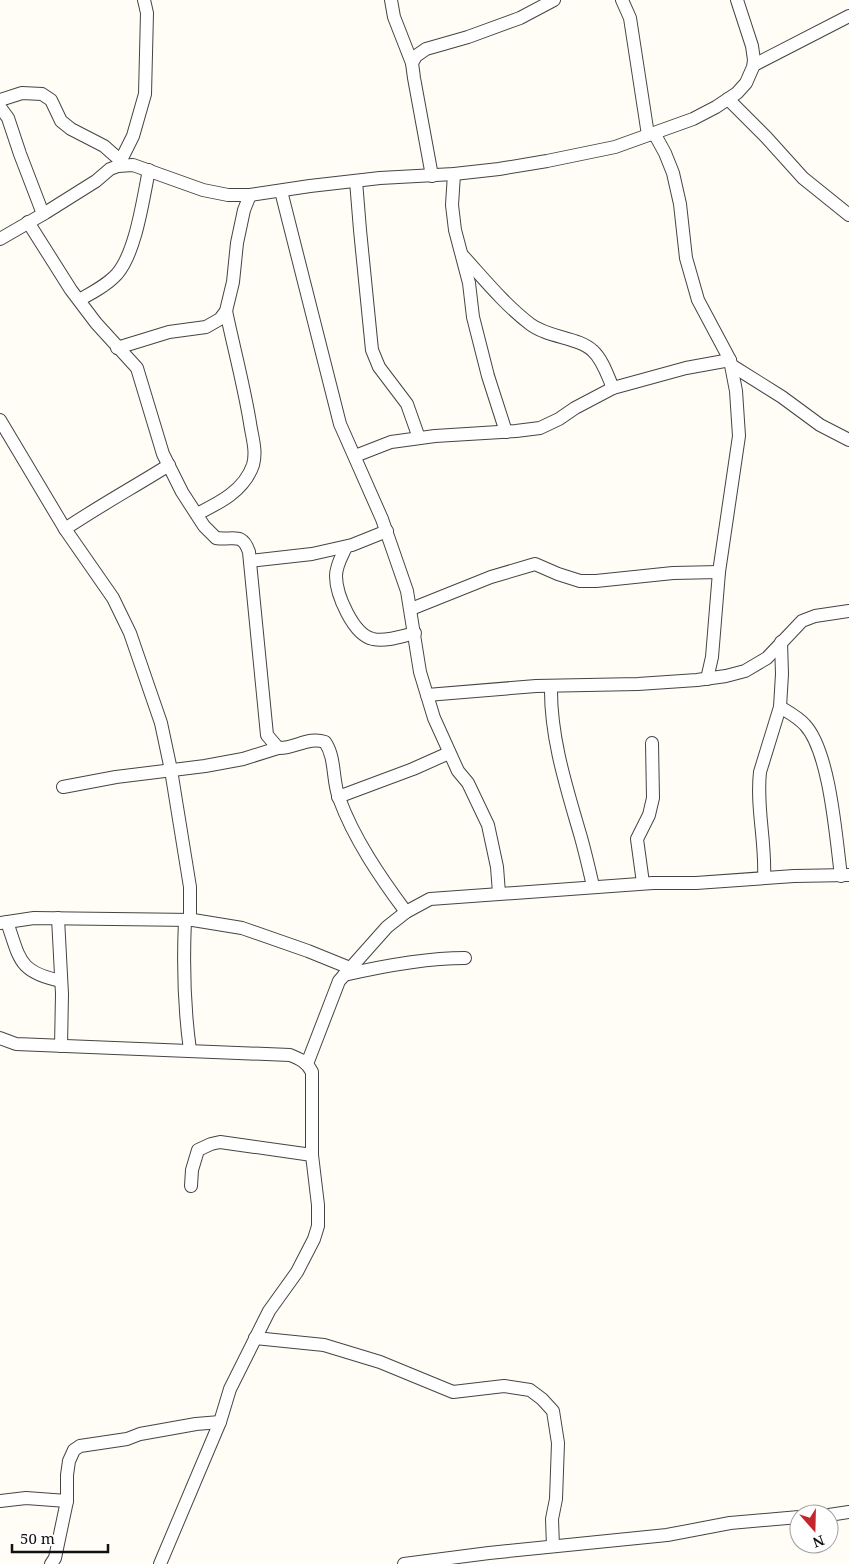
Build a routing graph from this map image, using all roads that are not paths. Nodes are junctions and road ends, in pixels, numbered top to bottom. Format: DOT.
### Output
graph roads {
  1 [pos="144,0"];
  2 [pos="391,0"];
  3 [pos="554,0"];
  4 [pos="622,0"];
  5 [pos="737,0"];
  6 [pos="849,16"];
  7 [pos="412,63"];
  8 [pos="754,65"];
  9 [pos="728,99"];
  10 [pos="0,100"];
  11 [pos="0,107"];
  12 [pos="651,134"];
  13 [pos="120,163"];
  14 [pos="149,170"];
  15 [pos="454,174"];
  16 [pos="432,176"];
  17 [pos="356,181"];
  18 [pos="281,191"];
  19 [pos="250,195"];
  20 [pos="43,214"];
  21 [pos="849,215"];
  22 [pos="28,222"];
  23 [pos="0,239"];
  24 [pos="460,252"];
  25 [pos="79,300"];
  26 [pos="226,311"];
  27 [pos="118,348"];
  28 [pos="731,362"];
  29 [pos="613,388"];
  30 [pos="0,420"];
  31 [pos="506,432"];
  32 [pos="419,438"];
  33 [pos="849,440"];
  34 [pos="355,456"];
  35 [pos="169,465"];
  36 [pos="197,514"];
  37 [pos="65,529"];
  38 [pos="387,531"];
  39 [pos="346,547"];
  40 [pos="250,561"];
  41 [pos="719,572"];
  42 [pos="411,610"];
  43 [pos="849,611"];
  44 [pos="415,633"];
  45 [pos="781,642"];
  46 [pos="707,678"];
  47 [pos="551,686"];
  48 [pos="427,695"];
  49 [pos="780,707"];
  50 [pos="652,743"];
  51 [pos="278,748"];
  52 [pos="449,753"];
  53 [pos="171,770"];
  54 [pos="63,788"];
  55 [pos="338,797"];
  56 [pos="845,876"];
  57 [pos="764,878"];
  58 [pos="643,883"];
  59 [pos="593,886"];
  60 [pos="499,894"];
  61 [pos="406,912"];
  62 [pos="58,918"];
  63 [pos="187,920"];
  64 [pos="3,922"];
  65 [pos="465,958"];
  66 [pos="347,972"];
  67 [pos="61,981"];
  68 [pos="0,1038"];
  69 [pos="61,1046"];
  70 [pos="190,1050"];
  71 [pos="307,1064"];
  72 [pos="312,1155"];
  73 [pos="191,1186"];
  74 [pos="255,1338"];
  75 [pos="220,1422"];
  76 [pos="0,1501"];
  77 [pos="67,1502"];
  78 [pos="789,1518"];
  79 [pos="553,1546"];
  80 [pos="454,1561"];
  81 [pos="50,1564"];
  82 [pos="160,1564"];
  83 [pos="404,1564"];
  1 -- 13 [label="street"];
  2 -- 7 [label="street"];
  3 -- 7 [label="street"];
  4 -- 12 [label="street"];
  5 -- 8 [label="street"];
  6 -- 8 [label="street"];
  7 -- 16 [label="street"];
  8 -- 9 [label="street"];
  9 -- 12 [label="street"];
  9 -- 21 [label="street"];
  10 -- 13 [label="street"];
  11 -- 20 [label="street"];
  12 -- 15 [label="street"];
  12 -- 28 [label="street"];
  13 -- 14 [label="street"];
  13 -- 20 [label="street"];
  14 -- 19 [label="street"];
  14 -- 25 [label="street"];
  15 -- 16 [label="street"];
  15 -- 24 [label="street"];
  16 -- 17 [label="street"];
  17 -- 18 [label="street"];
  17 -- 32 [label="street"];
  18 -- 19 [label="street"];
  18 -- 34 [label="street"];
  19 -- 26 [label="street"];
  20 -- 22 [label="street"];
  22 -- 23 [label="street"];
  22 -- 25 [label="street"];
  24 -- 29 [label="street"];
  24 -- 31 [label="street"];
  25 -- 27 [label="street"];
  26 -- 27 [label="street"];
  26 -- 36 [label="street"];
  27 -- 35 [label="street"];
  28 -- 29 [label="street"];
  28 -- 33 [label="street"];
  28 -- 41 [label="street"];
  29 -- 31 [label="street"];
  30 -- 37 [label="street"];
  31 -- 32 [label="street"];
  32 -- 34 [label="street"];
  34 -- 38 [label="street"];
  35 -- 36 [label="street"];
  35 -- 37 [label="street"];
  36 -- 40 [label="street"];
  37 -- 53 [label="street"];
  38 -- 39 [label="street"];
  38 -- 42 [label="street"];
  39 -- 40 [label="street"];
  39 -- 44 [label="street"];
  40 -- 51 [label="street"];
  41 -- 42 [label="street"];
  41 -- 46 [label="street"];
  42 -- 44 [label="street"];
  43 -- 45 [label="street"];
  44 -- 48 [label="street"];
  45 -- 46 [label="street"];
  45 -- 49 [label="street"];
  46 -- 47 [label="street"];
  47 -- 48 [label="street"];
  47 -- 59 [label="street"];
  48 -- 52 [label="street"];
  49 -- 56 [label="street"];
  49 -- 57 [label="street"];
  50 -- 58 [label="street"];
  51 -- 53 [label="street"];
  51 -- 55 [label="street"];
  52 -- 55 [label="street"];
  52 -- 60 [label="street"];
  53 -- 54 [label="street"];
  53 -- 63 [label="street"];
  55 -- 61 [label="street"];
  56 -- 57 [label="street"];
  57 -- 58 [label="street"];
  58 -- 59 [label="street"];
  59 -- 60 [label="street"];
  60 -- 61 [label="street"];
  61 -- 66 [label="street"];
  62 -- 63 [label="street"];
  62 -- 64 [label="street"];
  62 -- 67 [label="street"];
  63 -- 66 [label="street"];
  63 -- 70 [label="street"];
  64 -- 67 [label="street"];
  65 -- 66 [label="street"];
  66 -- 71 [label="street"];
  67 -- 69 [label="street"];
  68 -- 69 [label="street"];
  69 -- 70 [label="street"];
  70 -- 71 [label="street"];
  71 -- 72 [label="street"];
  72 -- 73 [label="street"];
  72 -- 74 [label="street"];
  74 -- 75 [label="street"];
  74 -- 79 [label="street"];
  75 -- 77 [label="street"];
  75 -- 82 [label="street"];
  76 -- 77 [label="street"];
  77 -- 81 [label="street"];
  78 -- 79 [label="street"];
  79 -- 80 [label="street"];
  80 -- 83 [label="street"];
}
